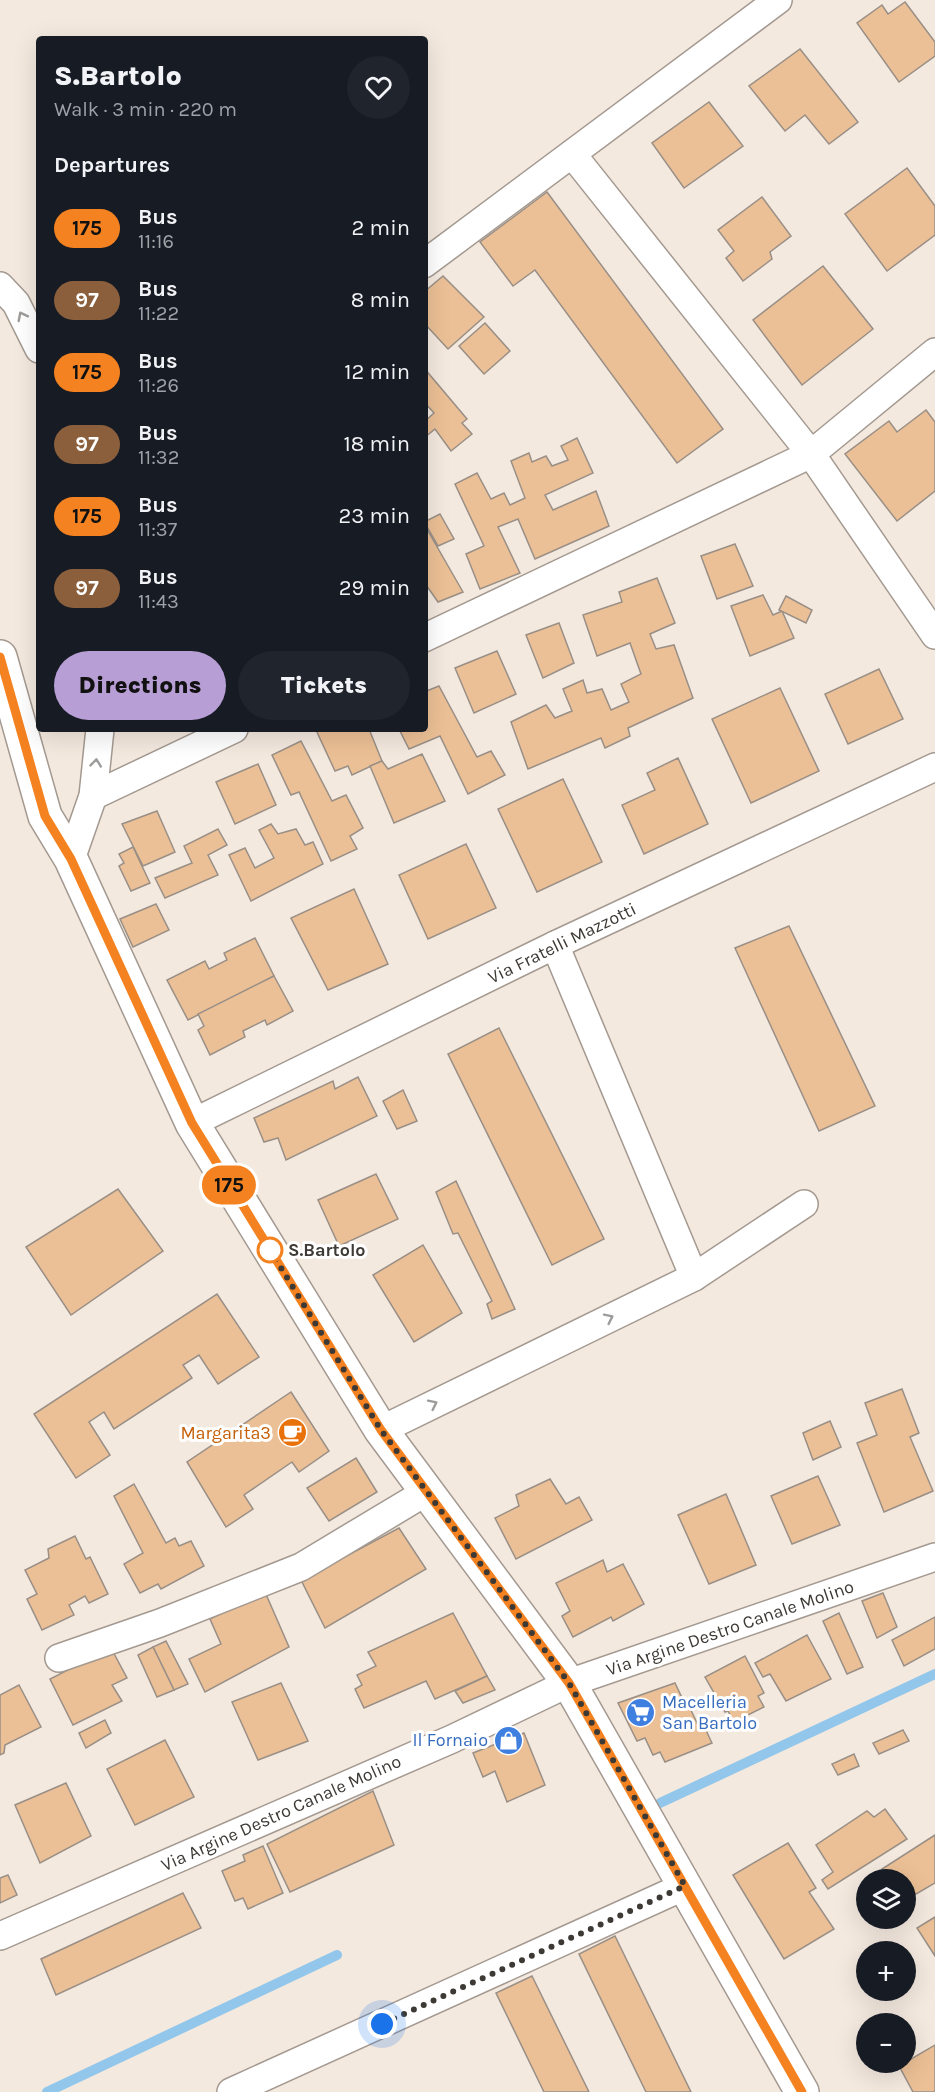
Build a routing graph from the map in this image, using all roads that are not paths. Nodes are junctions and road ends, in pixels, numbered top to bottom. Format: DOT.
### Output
graph roads {
  1 [pos="778,0"];
  2 [pos="572,154"];
  3 [pos="428,261"];
  4 [pos="0,286"];
  5 [pos="36,343"];
  6 [pos="935,352"];
  7 [pos="811,454"];
  8 [pos="935,635"];
  9 [pos="428,636"];
  10 [pos="0,657"];
  11 [pos="100,732"];
  12 [pos="228,732"];
  13 [pos="935,767"];
  14 [pos="93,796"];
  15 [pos="71,859"];
  16 [pos="555,945"];
  17 [pos="192,1123"];
  18 [pos="804,1204"];
  19 [pos="694,1277"];
  20 [pos="381,1430"];
  21 [pos="426,1492"];
  22 [pos="935,1557"];
  23 [pos="59,1658"];
  24 [pos="569,1683"];
  25 [pos="685,1886"];
  26 [pos="0,1936"];
  27 [pos="231,2092"];
  28 [pos="802,2092"];
  1 -- 2 [label="street"];
  2 -- 3 [label="street"];
  2 -- 7 [label="street"];
  5 -- 4 [label="street, one-way"];
  6 -- 7 [label="street"];
  7 -- 8 [label="street"];
  7 -- 9 [label="street"];
  10 -- 15 [label="street"];
  14 -- 11 [label="street, one-way"];
  12 -- 14 [label="street"];
  13 -- 16 [label="street, Via Fratelli Mazzotti"];
  14 -- 15 [label="street"];
  15 -- 17 [label="street"];
  16 -- 17 [label="street, Via Fratelli Mazzotti"];
  16 -- 19 [label="street"];
  17 -- 20 [label="street"];
  18 -- 19 [label="street"];
  20 -- 19 [label="street, one-way"];
  20 -- 21 [label="street"];
  21 -- 23 [label="street"];
  21 -- 24 [label="street"];
  22 -- 24 [label="street, Via Argine Destro Canale Molino"];
  24 -- 25 [label="street"];
  24 -- 26 [label="street, Via Argine Destro Canale Molino"];
  25 -- 27 [label="street"];
  25 -- 28 [label="street"];
}
